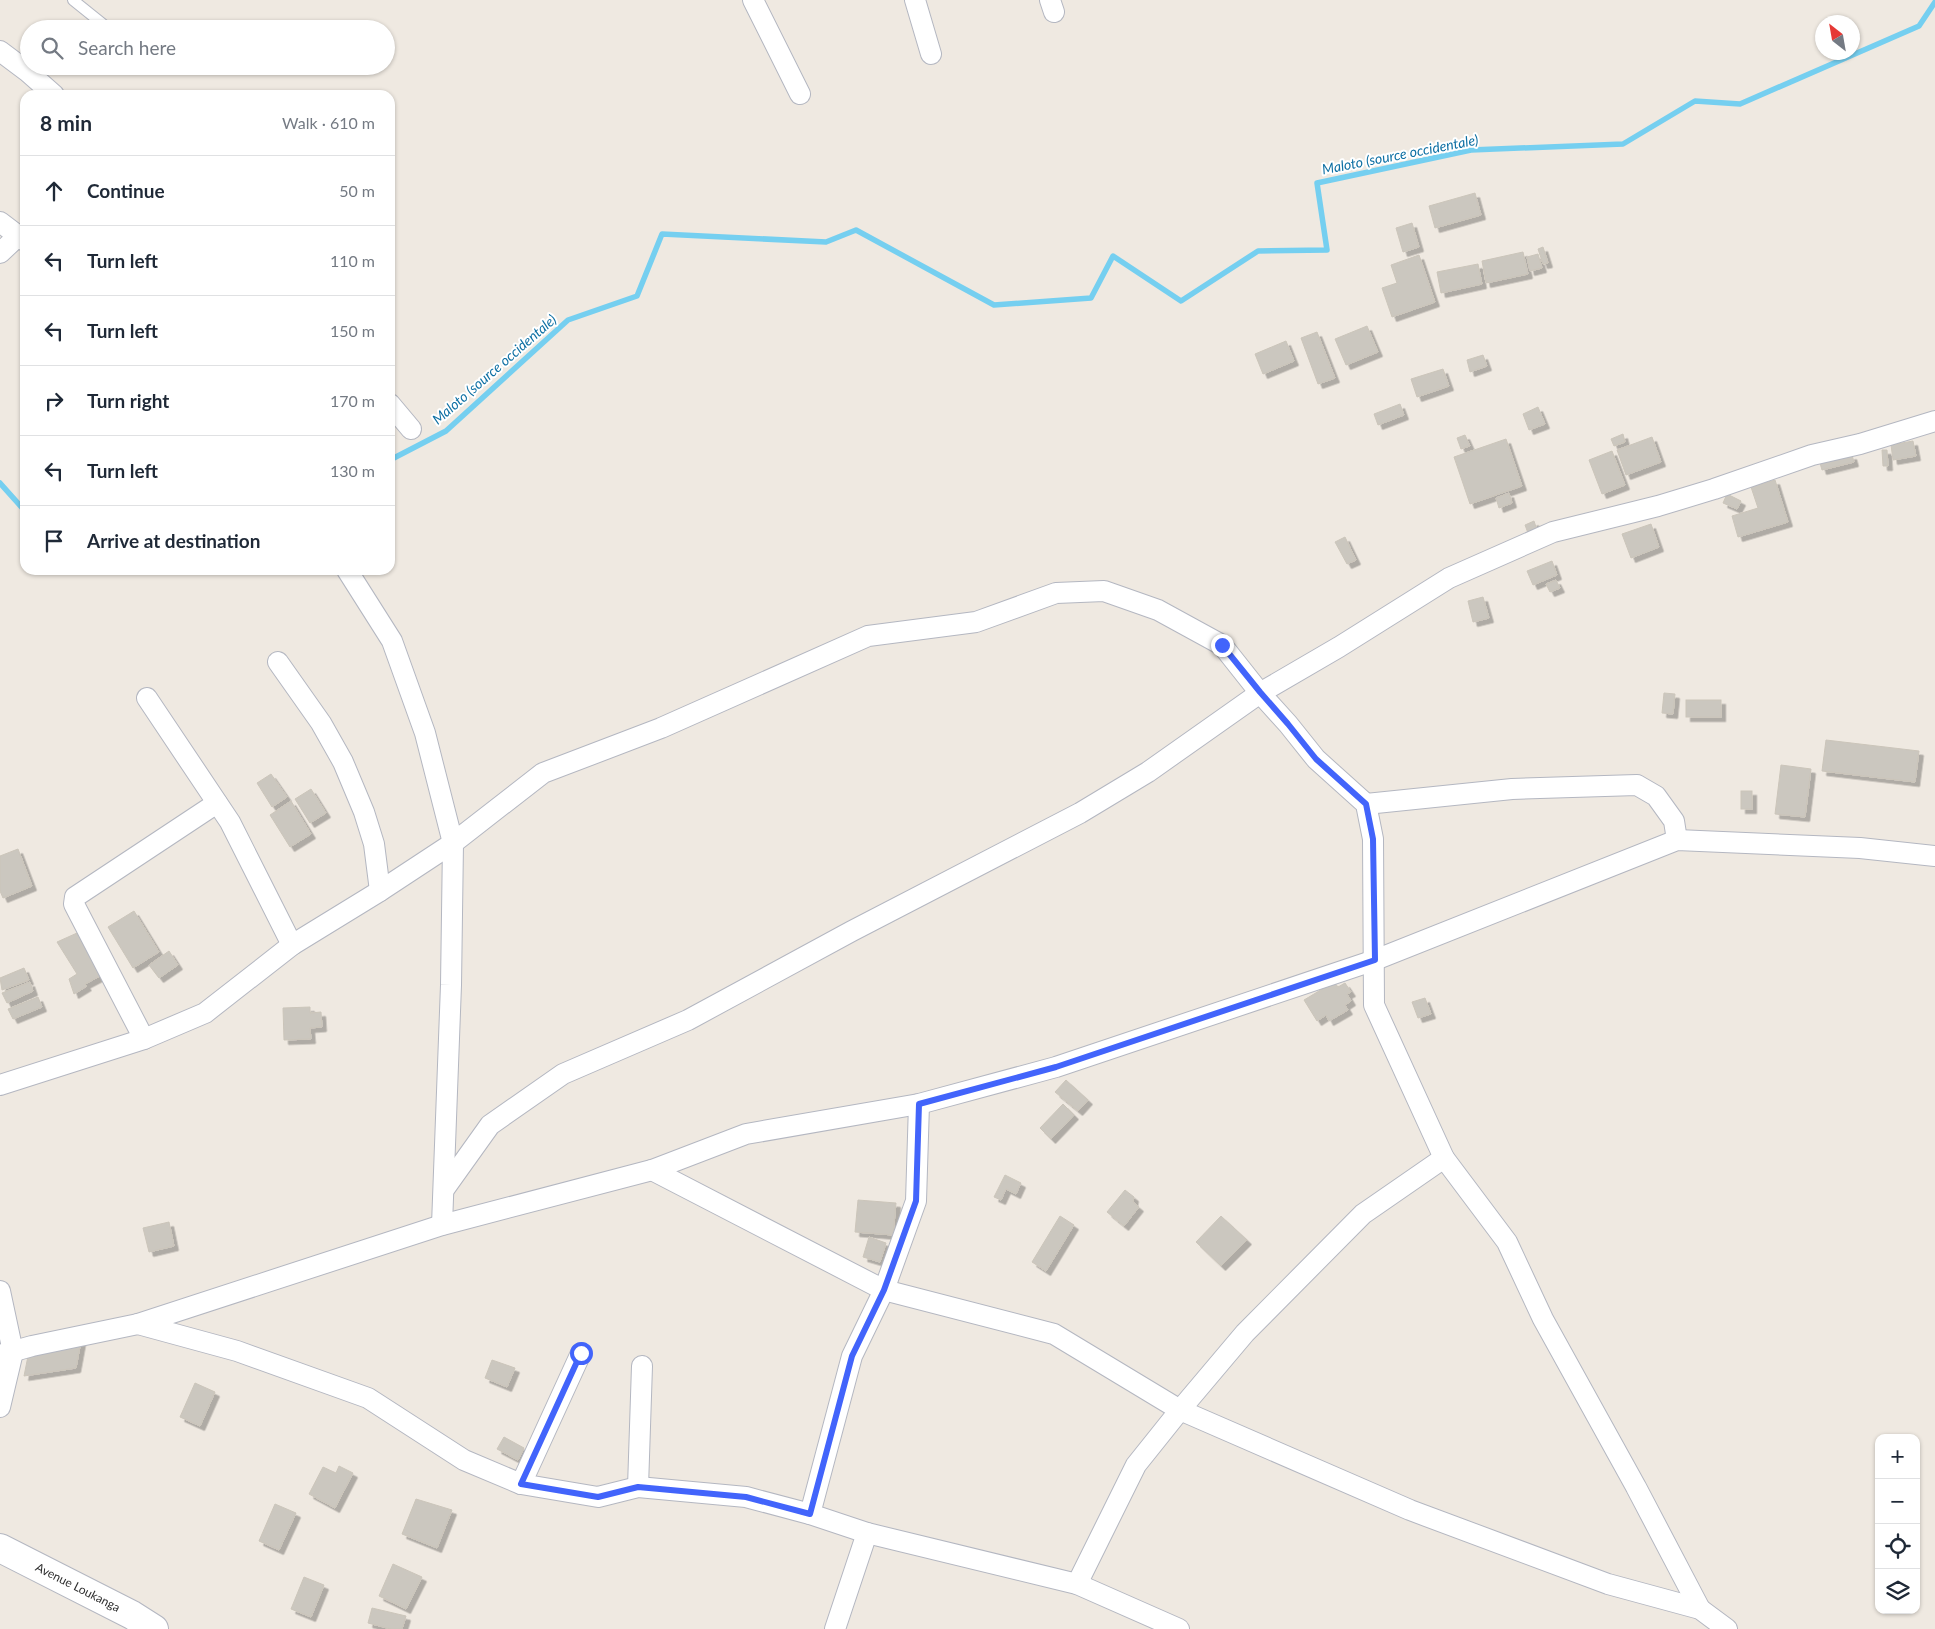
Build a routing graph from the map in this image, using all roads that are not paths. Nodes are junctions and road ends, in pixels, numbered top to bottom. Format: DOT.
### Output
graph roads {
  1 [pos="73,0"];
  2 [pos="753,0"];
  3 [pos="914,0"];
  4 [pos="98,20"];
  5 [pos="0,51"];
  6 [pos="931,54"];
  7 [pos="20,66"];
  8 [pos="31,75"];
  9 [pos="48,90"];
  10 [pos="800,94"];
  11 [pos="0,222"];
  12 [pos="20,238"];
  13 [pos="20,240"];
  14 [pos="0,253"];
  15 [pos="395,410"];
  16 [pos="1935,421"];
  17 [pos="411,429"];
  18 [pos="350,575"];
  19 [pos="278,662"];
  20 [pos="1260,692"];
  21 [pos="147,698"];
  22 [pos="217,803"];
  23 [pos="1366,804"];
  24 [pos="1677,840"];
  25 [pos="453,843"];
  26 [pos="1935,856"];
  27 [pos="380,891"];
  28 [pos="292,945"];
  29 [pos="1375,960"];
  30 [pos="144,1039"];
  31 [pos="0,1086"];
  32 [pos="919,1104"];
  33 [pos="1444,1158"];
  34 [pos="652,1170"];
  35 [pos="445,1188"];
  36 [pos="442,1225"];
  37 [pos="884,1290"];
  38 [pos="0,1291"];
  39 [pos="138,1324"];
  40 [pos="581,1353"];
  41 [pos="6,1354"];
  42 [pos="642,1366"];
  43 [pos="0,1407"];
  44 [pos="1180,1410"];
  45 [pos="521,1484"];
  46 [pos="638,1487"];
  47 [pos="810,1514"];
  48 [pos="867,1533"];
  49 [pos="0,1548"];
  50 [pos="1077,1584"];
  51 [pos="1700,1609"];
  52 [pos="154,1629"];
  53 [pos="835,1629"];
  54 [pos="1178,1629"];
  55 [pos="1727,1629"];
  1 -- 4 [label="lane"];
  2 -- 10 [label="street"];
  3 -- 6 [label="street"];
  5 -- 7 [label="street"];
  8 -- 9 [label="street"];
  11 -- 12 [label="street"];
  13 -- 14 [label="street"];
  15 -- 17 [label="street"];
  16 -- 20 [label="street"];
  18 -- 25 [label="street"];
  19 -- 27 [label="street"];
  20 -- 23 [label="street"];
  20 -- 25 [label="street"];
  20 -- 35 [label="street"];
  21 -- 22 [label="street"];
  22 -- 28 [label="street"];
  22 -- 30 [label="street"];
  23 -- 24 [label="street"];
  23 -- 29 [label="street"];
  24 -- 26 [label="street"];
  24 -- 29 [label="street"];
  25 -- 27 [label="street"];
  25 -- 35 [label="street"];
  27 -- 28 [label="street"];
  28 -- 30 [label="street"];
  29 -- 32 [label="street"];
  29 -- 33 [label="street"];
  30 -- 31 [label="street"];
  32 -- 34 [label="street"];
  32 -- 37 [label="street"];
  33 -- 44 [label="street"];
  33 -- 51 [label="street"];
  34 -- 36 [label="street"];
  34 -- 37 [label="street"];
  35 -- 36 [label="street"];
  36 -- 39 [label="street"];
  37 -- 44 [label="street"];
  37 -- 47 [label="street"];
  38 -- 41 [label="street"];
  39 -- 41 [label="street"];
  39 -- 45 [label="street"];
  40 -- 45 [label="street"];
  41 -- 43 [label="street"];
  42 -- 46 [label="street"];
  44 -- 50 [label="street"];
  44 -- 51 [label="street"];
  45 -- 46 [label="street"];
  46 -- 47 [label="street"];
  47 -- 48 [label="street"];
  48 -- 50 [label="street"];
  48 -- 53 [label="street"];
  49 -- 52 [label="main road, Avenue Loukanga"];
  50 -- 54 [label="street"];
  51 -- 55 [label="street"];
}
